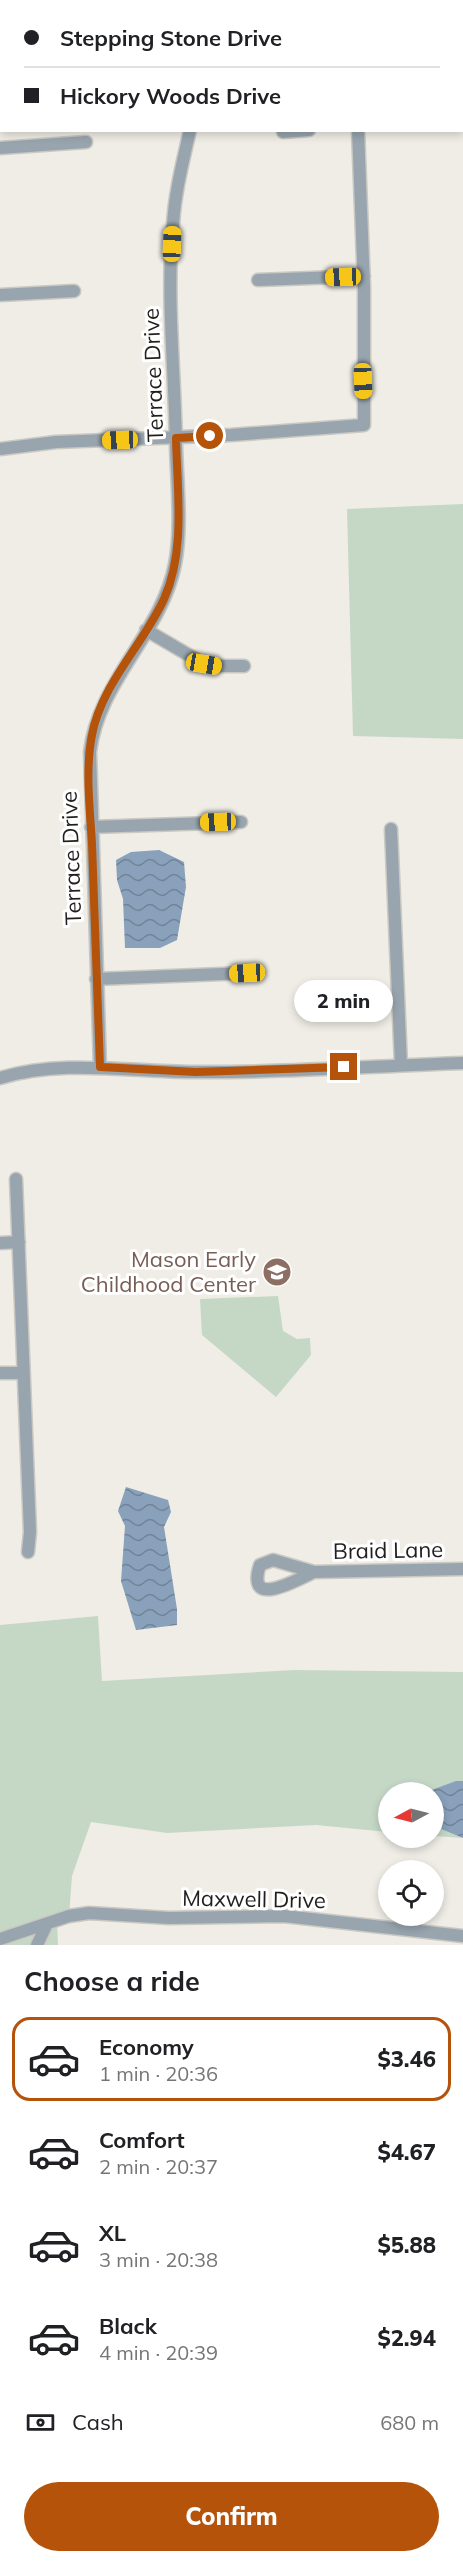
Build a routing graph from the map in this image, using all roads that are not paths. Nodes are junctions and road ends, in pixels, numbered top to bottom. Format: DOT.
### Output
graph roads {
  1 [pos="190,132"];
  2 [pos="358,132"];
  3 [pos="86,142"];
  4 [pos="0,148"];
  5 [pos="364,276"];
  6 [pos="258,280"];
  7 [pos="74,291"];
  8 [pos="0,295"];
  9 [pos="176,438"];
  10 [pos="0,449"];
  11 [pos="146,630"];
  12 [pos="244,666"];
  13 [pos="241,822"];
  14 [pos="91,827"];
  15 [pos="391,829"];
  16 [pos="247,973"];
  17 [pos="96,979"];
  18 [pos="463,1063"];
  19 [pos="401,1065"];
  20 [pos="100,1067"];
  21 [pos="0,1078"];
  22 [pos="16,1179"];
  23 [pos="19,1242"];
  24 [pos="0,1243"];
  25 [pos="0,1373"];
  26 [pos="23,1374"];
  27 [pos="28,1552"];
  28 [pos="463,1569"];
  29 [pos="314,1572"];
  30 [pos="46,1926"];
  31 [pos="463,1936"];
  32 [pos="0,1939"];
  33 [pos="37,1945"];
  1 -- 9 [label="street, Terrace Drive"];
  2 -- 5 [label="street"];
  3 -- 4 [label="street"];
  5 -- 6 [label="street"];
  5 -- 9 [label="street"];
  7 -- 8 [label="street"];
  9 -- 10 [label="street"];
  9 -- 11 [label="street, Terrace Drive"];
  11 -- 12 [label="street"];
  11 -- 14 [label="street, Terrace Drive"];
  13 -- 14 [label="street"];
  14 -- 17 [label="street, Terrace Drive"];
  15 -- 19 [label="street"];
  16 -- 17 [label="street"];
  17 -- 20 [label="street, Terrace Drive"];
  18 -- 19 [label="street"];
  19 -- 20 [label="street"];
  20 -- 21 [label="street"];
  22 -- 23 [label="street"];
  23 -- 24 [label="street"];
  23 -- 26 [label="street"];
  25 -- 26 [label="street"];
  26 -- 27 [label="street"];
  28 -- 29 [label="street, Braid Lane"];
  30 -- 31 [label="street, Maxwell Drive"];
  30 -- 32 [label="street, Maxwell Drive"];
  30 -- 33 [label="street"];
}
